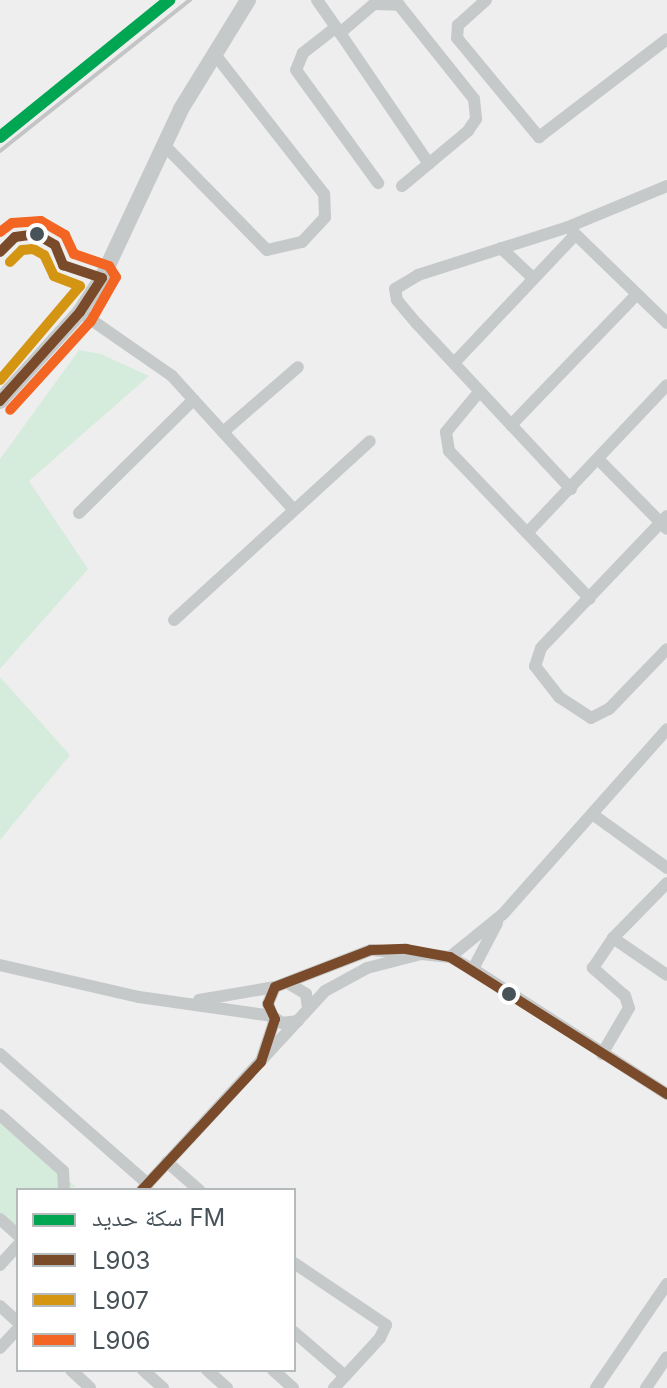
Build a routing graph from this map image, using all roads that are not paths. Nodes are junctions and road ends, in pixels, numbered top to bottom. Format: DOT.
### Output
graph roads {
  1 [pos="248,0"];
  2 [pos="317,0"];
  3 [pos="486,0"];
  4 [pos="338,30"];
  5 [pos="667,39"];
  6 [pos="214,53"];
  7 [pos="164,145"];
  8 [pos="429,164"];
  9 [pos="378,183"];
  10 [pos="402,186"];
  11 [pos="664,192"];
  12 [pos="572,231"];
  13 [pos="501,248"];
  14 [pos="533,278"];
  15 [pos="636,295"];
  16 [pos="80,312"];
  17 [pos="667,323"];
  18 [pos="454,363"];
  19 [pos="298,367"];
  20 [pos="667,385"];
  21 [pos="479,392"];
  22 [pos="193,400"];
  23 [pos="0,401"];
  24 [pos="511,425"];
  25 [pos="223,432"];
  26 [pos="370,441"];
  27 [pos="598,459"];
  28 [pos="571,489"];
  29 [pos="294,510"];
  30 [pos="79,513"];
  31 [pos="665,523"];
  32 [pos="528,532"];
  33 [pos="590,599"];
  34 [pos="174,620"];
  35 [pos="667,649"];
  36 [pos="667,729"];
  37 [pos="595,816"];
  38 [pos="667,868"];
  39 [pos="667,883"];
  40 [pos="503,914"];
  41 [pos="613,938"];
  42 [pos="421,954"];
  43 [pos="450,957"];
  44 [pos="0,965"];
  45 [pos="473,969"];
  46 [pos="667,975"];
  47 [pos="288,983"];
  48 [pos="275,987"];
  49 [pos="172,1003"];
  50 [pos="308,1009"];
  51 [pos="274,1018"];
  52 [pos="298,1021"];
  53 [pos="0,1054"];
  54 [pos="602,1054"];
  55 [pos="261,1062"];
  56 [pos="667,1094"];
  57 [pos="0,1115"];
  58 [pos="167,1162"];
  59 [pos="145,1187"];
  60 [pos="64,1188"];
  61 [pos="197,1188"];
  62 [pos="0,1219"];
  63 [pos="16,1233"];
  64 [pos="16,1247"];
  65 [pos="296,1264"];
  66 [pos="0,1265"];
  67 [pos="667,1284"];
  68 [pos="0,1306"];
  69 [pos="16,1320"];
  70 [pos="16,1331"];
  71 [pos="296,1334"];
  72 [pos="0,1348"];
  73 [pos="667,1357"];
  74 [pos="73,1372"];
  75 [pos="145,1372"];
  76 [pos="209,1372"];
  77 [pos="275,1372"];
  78 [pos="339,1384"];
  79 [pos="90,1388"];
  80 [pos="163,1388"];
  81 [pos="227,1388"];
  82 [pos="293,1388"];
  83 [pos="596,1388"];
  84 [pos="646,1388"];
  1 -- 6 [label="street"];
  2 -- 4 [label="street"];
  3 -- 5 [label="street"];
  4 -- 8 [label="street"];
  4 -- 8 [label="street"];
  4 -- 9 [label="street"];
  6 -- 7 [label="street"];
  6 -- 7 [label="street"];
  7 -- 16 [label="street"];
  8 -- 10 [label="street"];
  11 -- 12 [label="street"];
  12 -- 13 [label="street"];
  12 -- 14 [label="street"];
  12 -- 15 [label="street"];
  13 -- 14 [label="street"];
  13 -- 18 [label="street"];
  14 -- 18 [label="street"];
  15 -- 17 [label="street"];
  15 -- 24 [label="street"];
  16 -- 22 [label="street"];
  16 -- 23 [label="street"];
  18 -- 21 [label="street"];
  19 -- 25 [label="street"];
  20 -- 27 [label="street"];
  21 -- 24 [label="street"];
  21 -- 32 [label="street"];
  22 -- 25 [label="street"];
  22 -- 30 [label="street"];
  24 -- 28 [label="street"];
  25 -- 29 [label="street"];
  26 -- 29 [label="street"];
  27 -- 28 [label="street"];
  27 -- 31 [label="street"];
  28 -- 32 [label="street"];
  29 -- 34 [label="street"];
  31 -- 33 [label="street"];
  32 -- 33 [label="street"];
  33 -- 35 [label="street"];
  36 -- 37 [label="street"];
  37 -- 38 [label="street"];
  37 -- 40 [label="street"];
  39 -- 41 [label="street"];
  40 -- 43 [label="street"];
  40 -- 45 [label="street"];
  41 -- 46 [label="street"];
  41 -- 54 [label="street"];
  42 -- 43 [label="street"];
  42 -- 47 [label="street"];
  42 -- 50 [label="street"];
  43 -- 45 [label="street"];
  44 -- 49 [label="street"];
  45 -- 54 [label="street"];
  47 -- 48 [label="street"];
  47 -- 50 [label="street"];
  48 -- 49 [label="street"];
  48 -- 51 [label="street"];
  49 -- 51 [label="street"];
  50 -- 52 [label="street"];
  51 -- 52 [label="street"];
  51 -- 55 [label="street"];
  52 -- 55 [label="street"];
  53 -- 59 [label="street"];
  54 -- 56 [label="street"];
  55 -- 58 [label="street"];
  57 -- 60 [label="street"];
  58 -- 59 [label="street"];
  58 -- 61 [label="street"];
  62 -- 63 [label="street"];
  64 -- 66 [label="street"];
  65 -- 78 [label="street"];
  67 -- 83 [label="street"];
  68 -- 69 [label="street"];
  70 -- 72 [label="street"];
  71 -- 78 [label="street"];
  73 -- 84 [label="street"];
  74 -- 79 [label="street"];
  75 -- 80 [label="street"];
  76 -- 81 [label="street"];
  77 -- 82 [label="street"];
}
